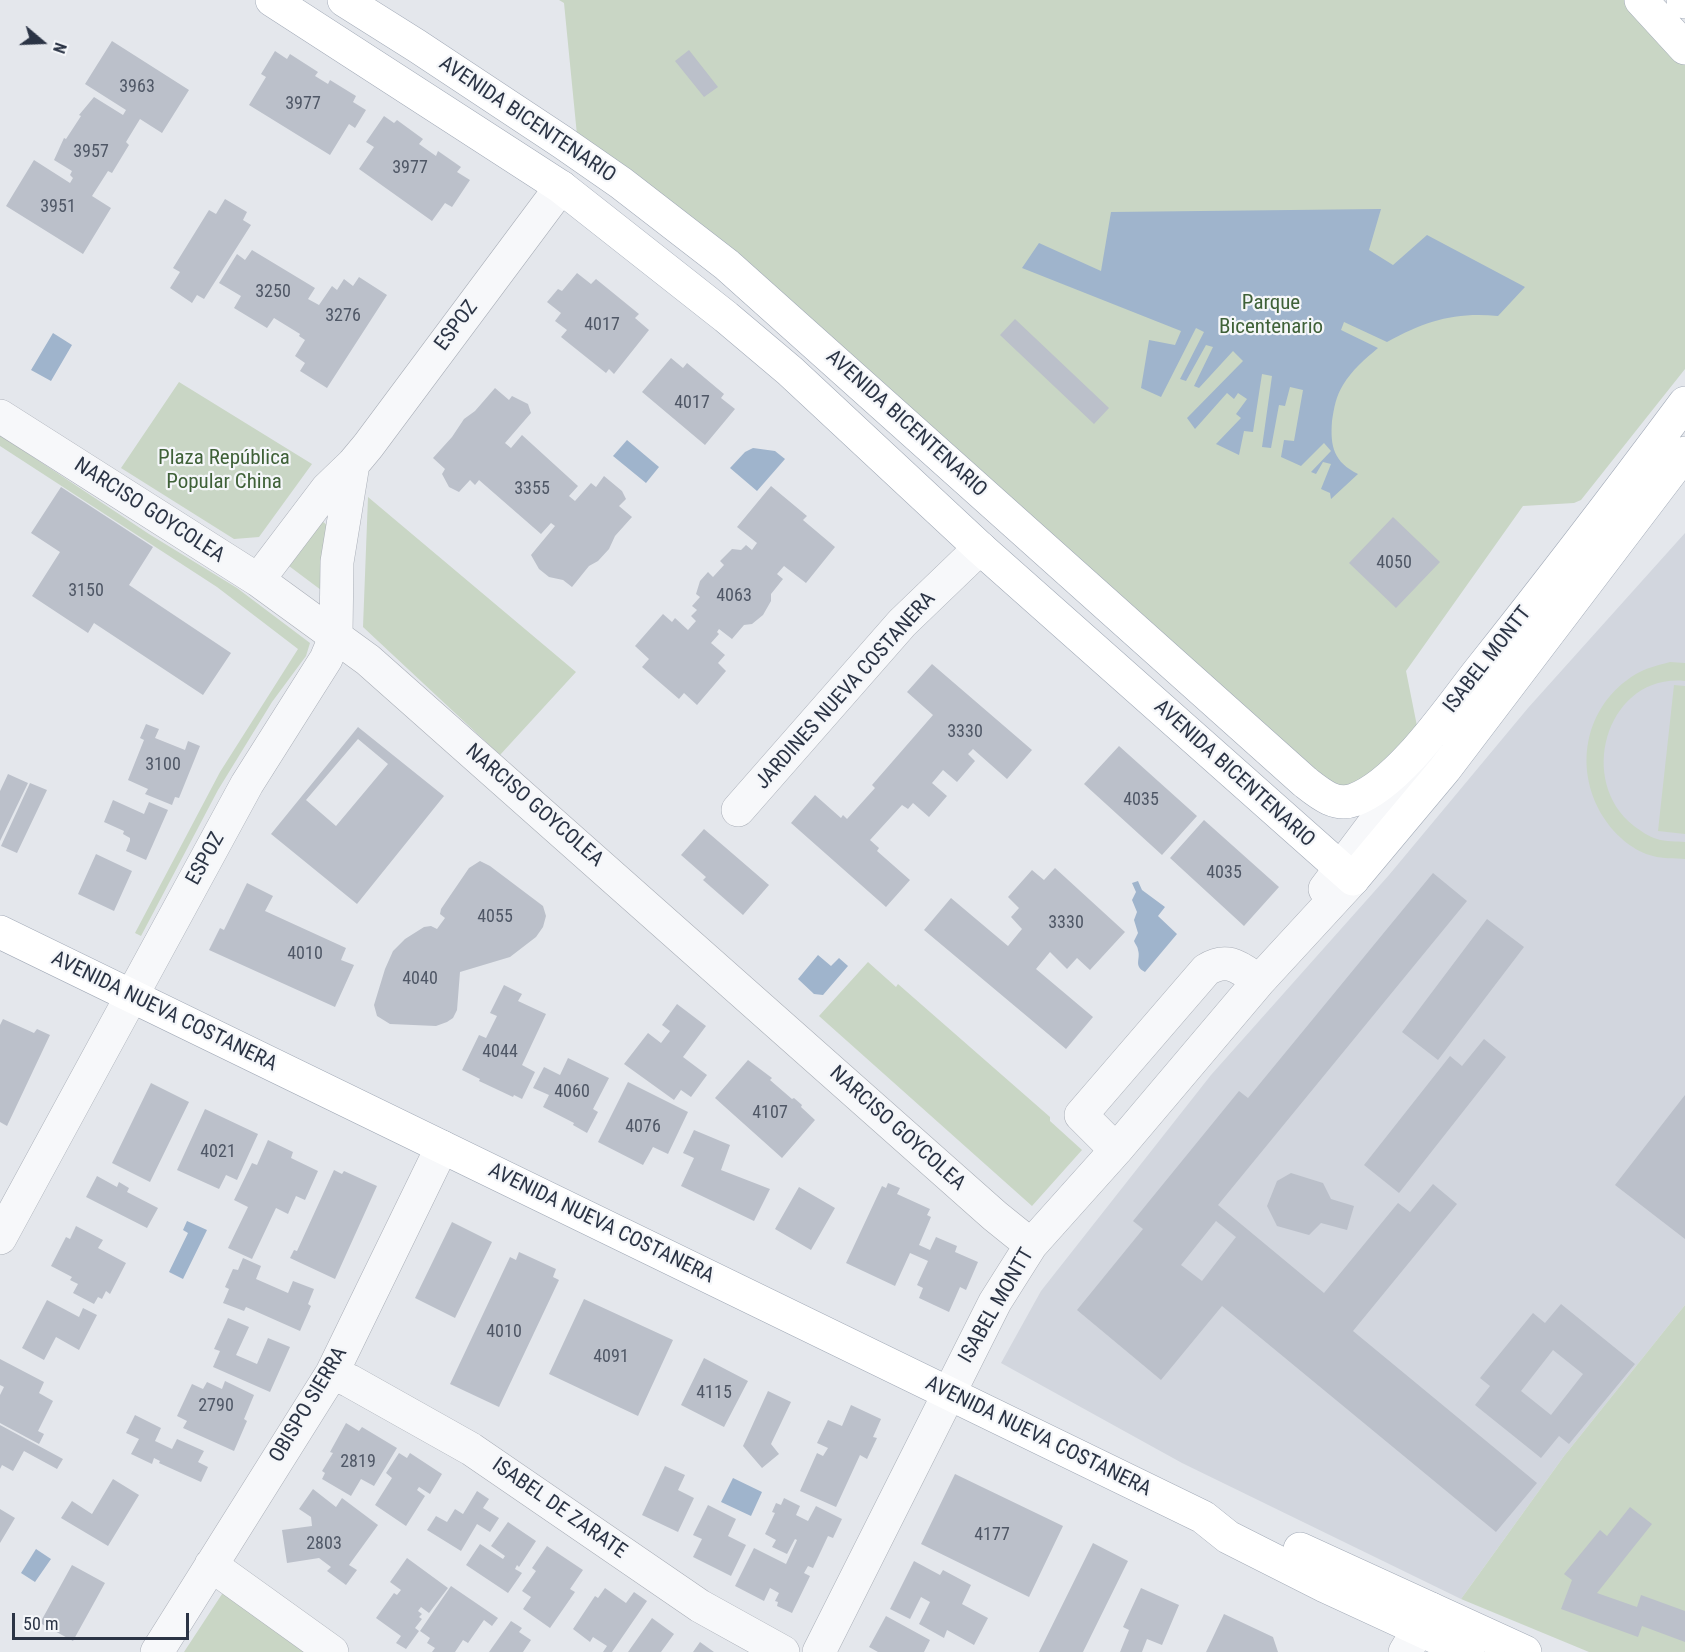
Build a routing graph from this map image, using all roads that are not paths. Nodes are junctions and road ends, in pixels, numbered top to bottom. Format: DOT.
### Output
graph roads {
  1 [pos="272,0"];
  2 [pos="344,0"];
  3 [pos="1641,0"];
  4 [pos="1685,48"];
  5 [pos="561,187"];
  6 [pos="1685,403"];
  7 [pos="0,416"];
  8 [pos="1685,453"];
  9 [pos="353,464"];
  10 [pos="980,548"];
  11 [pos="258,580"];
  12 [pos="336,635"];
  13 [pos="1439,724"];
  14 [pos="738,810"];
  15 [pos="1347,873"];
  16 [pos="0,932"];
  17 [pos="1259,981"];
  18 [pos="131,995"];
  19 [pos="442,1147"];
  20 [pos="1116,1150"];
  21 [pos="0,1238"];
  22 [pos="1031,1245"];
  23 [pos="332,1373"];
  24 [pos="948,1393"];
  25 [pos="211,1565"];
  26 [pos="1418,1630"];
  27 [pos="826,1650"];
  28 [pos="157,1652"];
  29 [pos="332,1652"];
  30 [pos="783,1652"];
  31 [pos="1468,1652"];
  32 [pos="1525,1652"];
  1 -- 5 [label="main road, AVENIDA BICENTENARIO"];
  2 -- 13 [label="main road, AVENIDA BICENTENARIO"];
  3 -- 4 [label="main road"];
  5 -- 9 [label="street, ESPOZ"];
  5 -- 10 [label="main road, AVENIDA BICENTENARIO"];
  6 -- 13 [label="main road, ISABEL MONTT"];
  7 -- 11 [label="street, NARCISO GOYCOLEA"];
  8 -- 15 [label="main road, ISABEL MONTT"];
  9 -- 11 [label="street, ESPOZ"];
  9 -- 12 [label="street, ESPOZ"];
  10 -- 14 [label="street, JARDINES NUEVA COSTANERA"];
  10 -- 15 [label="main road, AVENIDA BICENTENARIO"];
  11 -- 12 [label="street, NARCISO GOYCOLEA"];
  12 -- 18 [label="street, ESPOZ"];
  12 -- 22 [label="street, NARCISO GOYCOLEA"];
  13 -- 15 [label="street, ISABEL MONTT"];
  15 -- 17 [label="street, ISABEL MONTT"];
  16 -- 18 [label="main road, AVENIDA NUEVA COSTANERA"];
  17 -- 20 [label="street, ISABEL MONTT"];
  17 -- 20 [label="street"];
  18 -- 19 [label="main road, AVENIDA NUEVA COSTANERA"];
  18 -- 21 [label="street, ESPOZ"];
  19 -- 23 [label="street, OBISPO SIERRA"];
  19 -- 24 [label="main road, AVENIDA NUEVA COSTANERA"];
  20 -- 22 [label="street, ISABEL MONTT"];
  22 -- 24 [label="street, ISABEL MONTT"];
  23 -- 25 [label="street, OBISPO SIERRA"];
  23 -- 30 [label="street, ISABEL DE ZARATE"];
  24 -- 26 [label="main road, AVENIDA NUEVA COSTANERA"];
  24 -- 27 [label="street, ISABEL MONTT"];
  25 -- 28 [label="street, OBISPO SIERRA"];
  25 -- 29 [label="street"];
  26 -- 31 [label="main road, AVENIDA NUEVA COSTANERA"];
  26 -- 32 [label="main road, AVENIDA NUEVA COSTANERA"];
}
